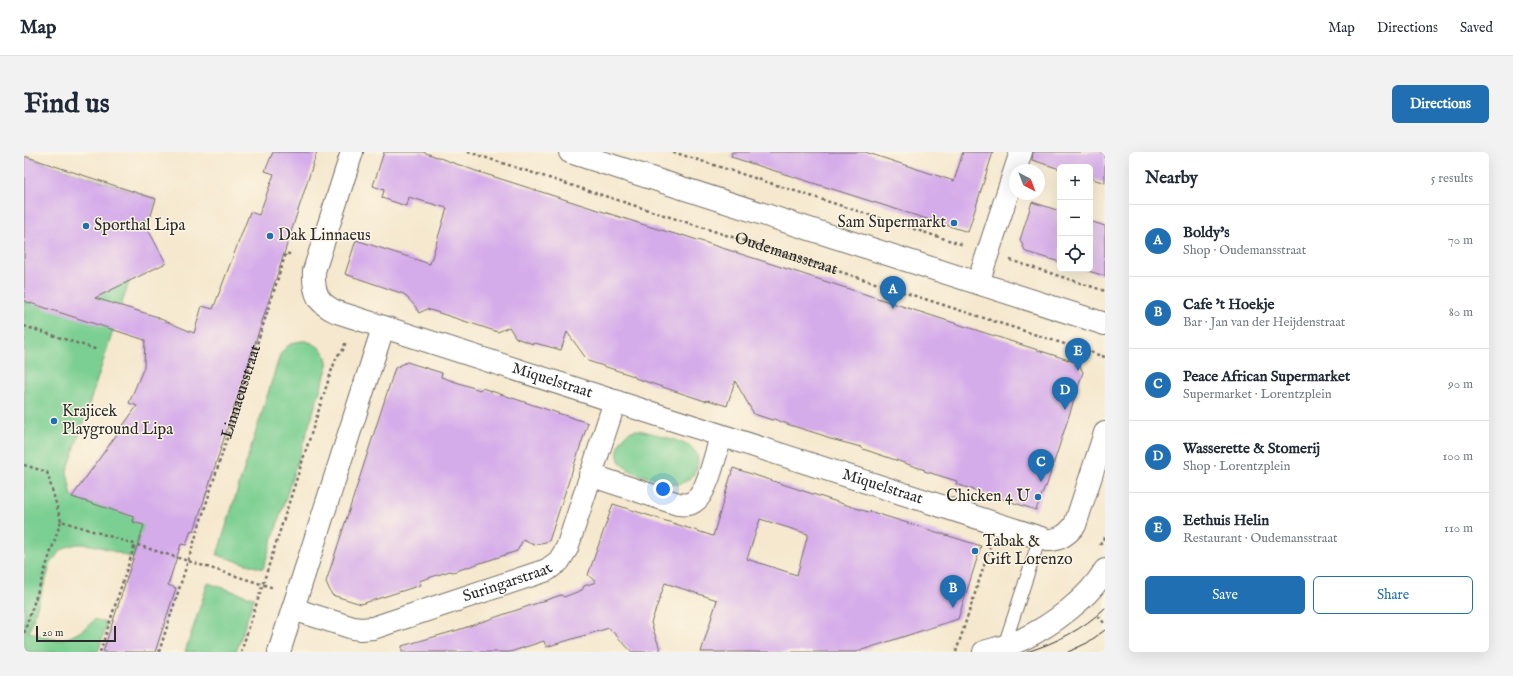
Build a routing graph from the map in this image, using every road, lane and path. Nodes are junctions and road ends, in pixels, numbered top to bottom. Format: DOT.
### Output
graph roads {
  1 [pos="352,152"];
  2 [pos="468,152"];
  3 [pos="570,152"];
  4 [pos="673,152"];
  5 [pos="1021,152"];
  6 [pos="988,253"];
  7 [pos="316,263"];
  8 [pos="978,283"];
  9 [pos="1105,291"];
  10 [pos="354,318"];
  11 [pos="1105,324"];
  12 [pos="24,326"];
  13 [pos="383,328"];
  14 [pos="98,350"];
  15 [pos="1105,357"];
  16 [pos="615,401"];
  17 [pos="1105,433"];
  18 [pos="721,436"];
  19 [pos="24,464"];
  20 [pos="590,475"];
  21 [pos="61,521"];
  22 [pos="998,524"];
  23 [pos="1040,537"];
  24 [pos="135,544"];
  25 [pos="188,560"];
  26 [pos="1105,570"];
  27 [pos="262,585"];
  28 [pos="295,602"];
  29 [pos="24,633"];
  30 [pos="994,649"];
  31 [pos="100,652"];
  32 [pos="159,652"];
  33 [pos="240,652"];
  34 [pos="279,652"];
  35 [pos="956,652"];
  1 -- 7 [label="street"];
  2 -- 15 [label="path, Oudemansstraat"];
  3 -- 8 [label="street, Oudemansstraat"];
  4 -- 6 [label="path"];
  5 -- 6 [label="street"];
  6 -- 8 [label="street"];
  6 -- 9 [label="path"];
  7 -- 10 [label="street"];
  7 -- 25 [label="path, Linnaeusstraat"];
  8 -- 11 [label="street, Oudemansstraat"];
  10 -- 13 [label="street"];
  10 -- 27 [label="path"];
  12 -- 14 [label="path"];
  13 -- 16 [label="street, Miquelstraat"];
  13 -- 28 [label="street"];
  16 -- 18 [label="street, Miquelstraat"];
  16 -- 20 [label="street, Suringarstraat"];
  17 -- 23 [label="street, Miquelstraat"];
  18 -- 20 [label="street"];
  18 -- 22 [label="street, Miquelstraat"];
  19 -- 21 [label="path"];
  20 -- 28 [label="street, Suringarstraat"];
  21 -- 24 [label="path"];
  21 -- 29 [label="path"];
  22 -- 23 [label="street, Miquelstraat"];
  22 -- 35 [label="path"];
  23 -- 30 [label="lane"];
  24 -- 25 [label="path"];
  24 -- 31 [label="path"];
  25 -- 27 [label="path"];
  25 -- 32 [label="path, Linnaeusstraat"];
  26 -- 30 [label="street"];
  27 -- 28 [label="path"];
  27 -- 33 [label="path"];
  28 -- 34 [label="street"];
}
